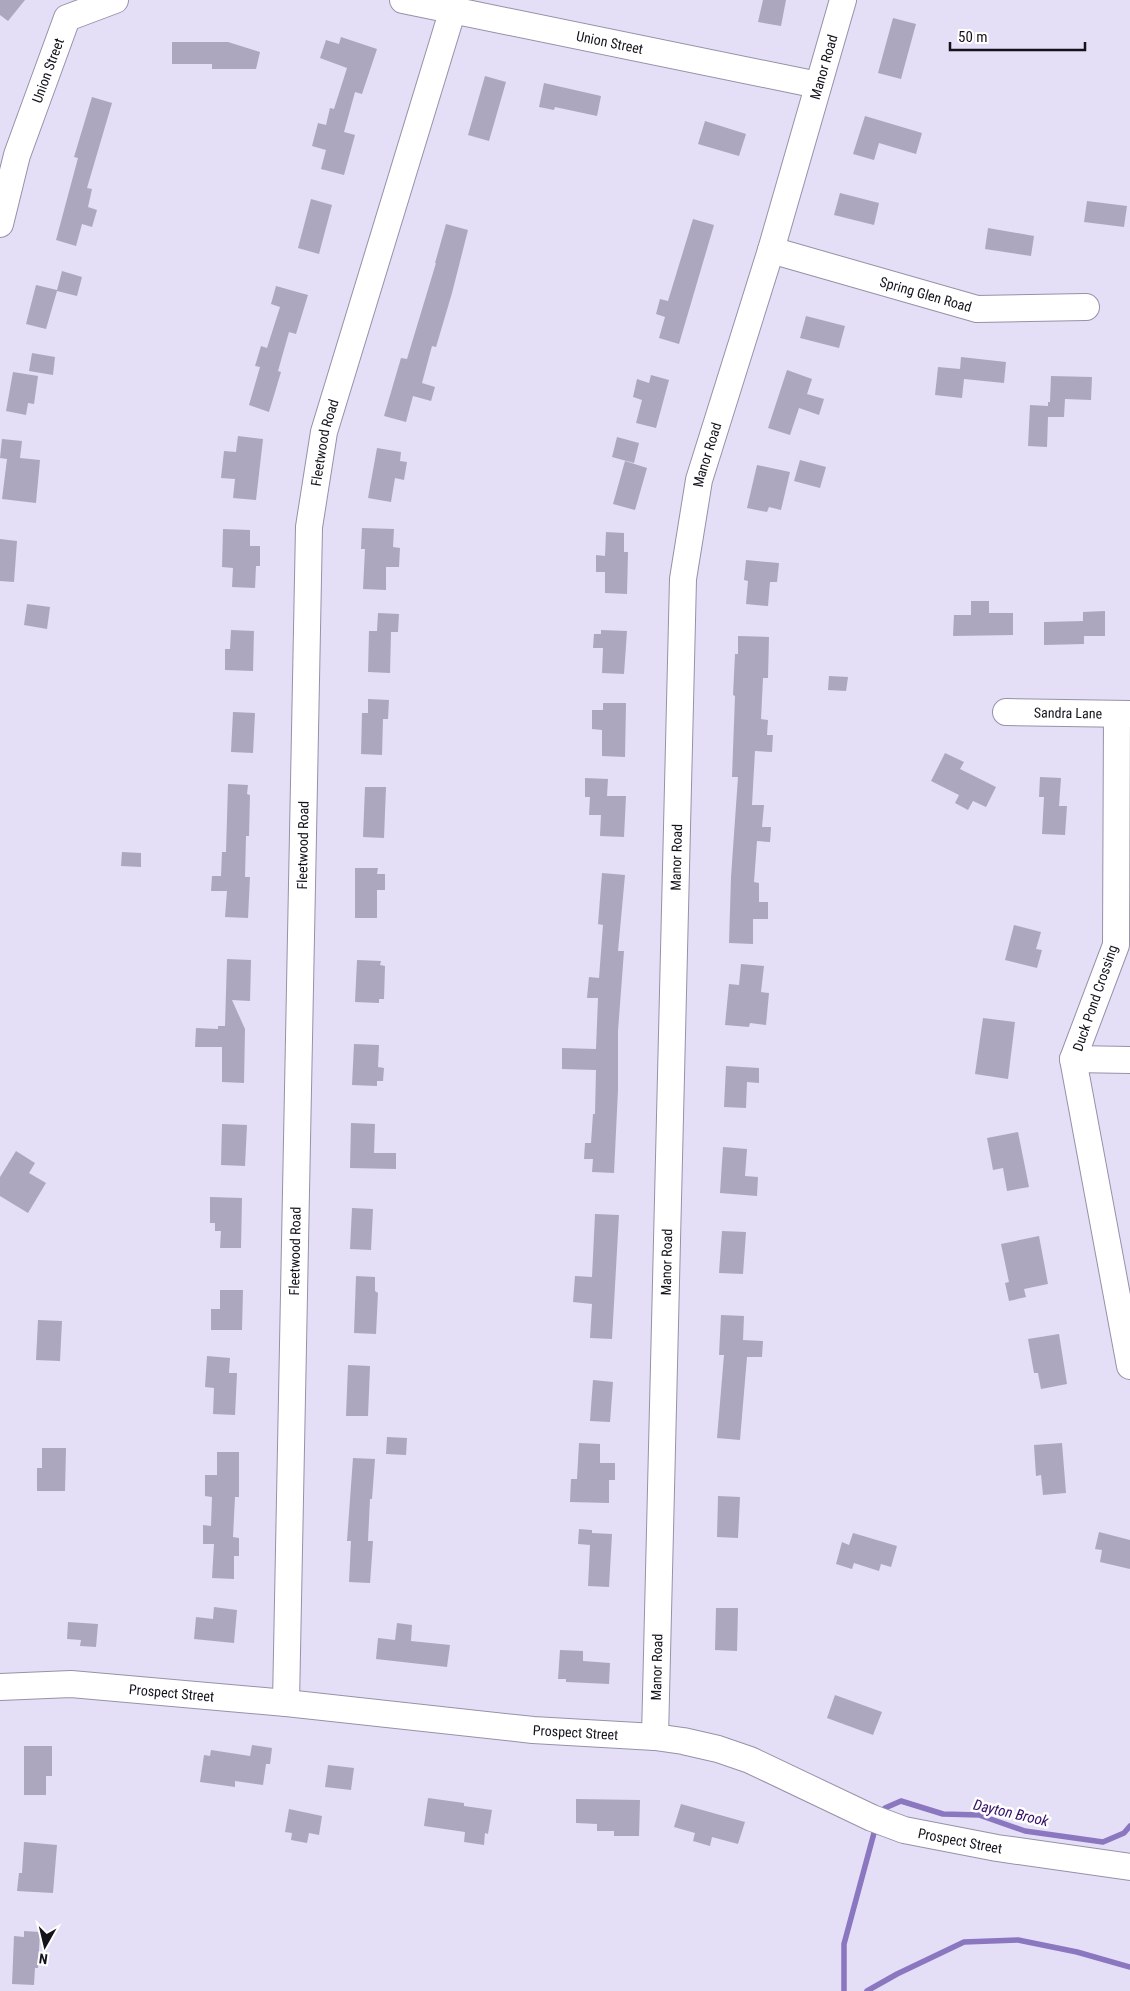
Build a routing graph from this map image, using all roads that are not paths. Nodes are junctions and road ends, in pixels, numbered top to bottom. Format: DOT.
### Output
graph roads {
  1 [pos="115,0"];
  2 [pos="402,0"];
  3 [pos="843,0"];
  4 [pos="453,9"];
  5 [pos="818,85"];
  6 [pos="9,154"];
  7 [pos="0,224"];
  8 [pos="771,250"];
  9 [pos="1086,307"];
  10 [pos="1006,712"];
  11 [pos="1124,714"];
  12 [pos="1074,1059"];
  13 [pos="1130,1060"];
  14 [pos="1130,1366"];
  15 [pos="0,1687"];
  16 [pos="286,1703"];
  17 [pos="655,1737"];
  18 [pos="1130,1867"];
  1 -- 6 [label="street, Union Street"];
  2 -- 4 [label="street, Union Street"];
  3 -- 5 [label="street, Manor Road"];
  4 -- 5 [label="street, Union Street"];
  4 -- 16 [label="street, Fleetwood Road"];
  5 -- 8 [label="street, Manor Road"];
  6 -- 7 [label="street, Union Street"];
  8 -- 9 [label="street, Spring Glen Road"];
  8 -- 17 [label="street, Manor Road"];
  10 -- 11 [label="street, Sandra Lane"];
  11 -- 12 [label="street, Duck Pond Crossing"];
  12 -- 13 [label="street"];
  12 -- 14 [label="street, Duck Pond Crossing"];
  15 -- 16 [label="street, Prospect Street"];
  16 -- 17 [label="street, Prospect Street"];
  17 -- 18 [label="street, Prospect Street"];
}
